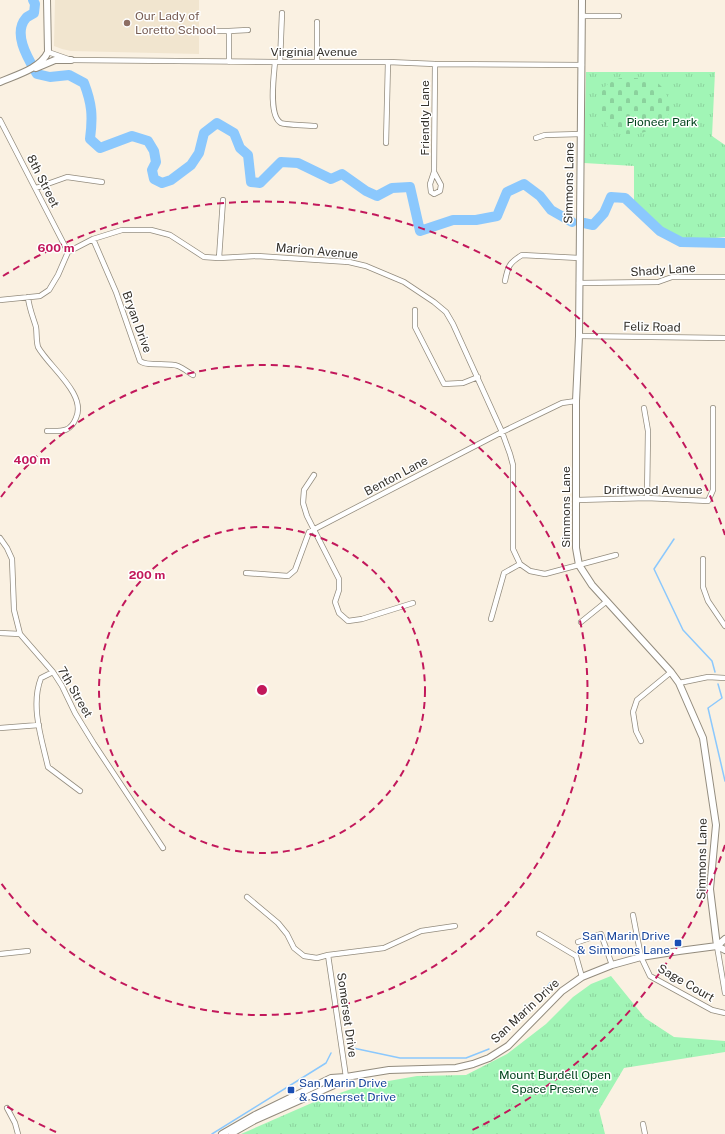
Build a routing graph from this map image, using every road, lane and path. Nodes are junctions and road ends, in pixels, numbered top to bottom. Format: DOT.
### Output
graph roads {
  1 [pos="47,0"];
  2 [pos="582,0"];
  3 [pos="282,14"];
  4 [pos="582,16"];
  5 [pos="619,16"];
  6 [pos="318,22"];
  7 [pos="248,30"];
  8 [pos="229,31"];
  9 [pos="210,32"];
  10 [pos="48,52"];
  11 [pos="71,60"];
  12 [pos="229,62"];
  13 [pos="278,62"];
  14 [pos="317,62"];
  15 [pos="388,62"];
  16 [pos="435,64"];
  17 [pos="582,65"];
  18 [pos="37,66"];
  19 [pos="0,82"];
  20 [pos="0,120"];
  21 [pos="315,126"];
  22 [pos="580,134"];
  23 [pos="536,138"];
  24 [pos="386,143"];
  25 [pos="434,172"];
  26 [pos="102,182"];
  27 [pos="36,188"];
  28 [pos="224,200"];
  29 [pos="93,239"];
  30 [pos="68,252"];
  31 [pos="220,258"];
  32 [pos="579,258"];
  33 [pos="725,277"];
  34 [pos="506,281"];
  35 [pos="579,283"];
  36 [pos="28,297"];
  37 [pos="0,300"];
  38 [pos="416,310"];
  39 [pos="579,336"];
  40 [pos="725,338"];
  41 [pos="193,374"];
  42 [pos="478,377"];
  43 [pos="576,401"];
  44 [pos="644,408"];
  45 [pos="713,408"];
  46 [pos="47,431"];
  47 [pos="502,432"];
  48 [pos="314,475"];
  49 [pos="647,498"];
  50 [pos="577,500"];
  51 [pos="314,529"];
  52 [pos="0,538"];
  53 [pos="616,555"];
  54 [pos="703,559"];
  55 [pos="520,564"];
  56 [pos="579,565"];
  57 [pos="246,573"];
  58 [pos="607,601"];
  59 [pos="414,603"];
  60 [pos="491,619"];
  61 [pos="581,622"];
  62 [pos="725,626"];
  63 [pos="0,633"];
  64 [pos="20,634"];
  65 [pos="53,672"];
  66 [pos="671,672"];
  67 [pos="725,678"];
  68 [pos="679,682"];
  69 [pos="39,725"];
  70 [pos="0,728"];
  71 [pos="641,741"];
  72 [pos="80,791"];
  73 [pos="163,848"];
  74 [pos="246,897"];
  75 [pos="633,914"];
  76 [pos="455,926"];
  77 [pos="539,934"];
  78 [pos="725,940"];
  79 [pos="578,942"];
  80 [pos="717,946"];
  81 [pos="725,950"];
  82 [pos="28,951"];
  83 [pos="0,954"];
  84 [pos="328,955"];
  85 [pos="641,957"];
  86 [pos="612,965"];
  87 [pos="582,977"];
  88 [pos="725,994"];
  89 [pos="725,1013"];
  90 [pos="346,1077"];
  91 [pos="7,1108"];
  92 [pos="643,1124"];
  93 [pos="18,1134"];
  94 [pos="222,1134"];
  95 [pos="230,1134"];
  96 [pos="645,1134"];
  1 -- 10 [label="street"];
  2 -- 4 [label="street, Simmons Lane"];
  3 -- 13 [label="street"];
  4 -- 5 [label="street"];
  4 -- 17 [label="street, Simmons Lane"];
  6 -- 14 [label="street"];
  7 -- 8 [label="street"];
  8 -- 9 [label="street"];
  8 -- 12 [label="street"];
  10 -- 11 [label="street, Virginia Avenue"];
  10 -- 18 [label="street"];
  11 -- 12 [label="street, Virginia Avenue"];
  11 -- 18 [label="street"];
  12 -- 13 [label="street, Virginia Avenue"];
  13 -- 14 [label="street, Virginia Avenue"];
  13 -- 21 [label="street"];
  14 -- 15 [label="street, Virginia Avenue"];
  15 -- 16 [label="street, Virginia Avenue"];
  15 -- 24 [label="street"];
  16 -- 17 [label="street, Virginia Avenue"];
  16 -- 25 [label="street, Friendly Lane"];
  17 -- 22 [label="street, Simmons Lane"];
  18 -- 19 [label="street"];
  20 -- 27 [label="street, 8th Street"];
  22 -- 23 [label="street"];
  22 -- 32 [label="street, Simmons Lane"];
  26 -- 27 [label="street"];
  27 -- 30 [label="street, 8th Street"];
  28 -- 31 [label="street"];
  29 -- 30 [label="street, Marion Avenue"];
  29 -- 31 [label="street, Marion Avenue"];
  29 -- 41 [label="street, Bryan Drive"];
  30 -- 36 [label="street"];
  31 -- 42 [label="street, Marion Avenue"];
  32 -- 34 [label="street"];
  32 -- 35 [label="street, Simmons Lane"];
  33 -- 35 [label="street, Shady Lane"];
  35 -- 39 [label="street, Simmons Lane"];
  36 -- 37 [label="street"];
  36 -- 46 [label="street"];
  38 -- 42 [label="street"];
  39 -- 40 [label="street, Feliz Road"];
  39 -- 43 [label="street, Simmons Lane"];
  42 -- 47 [label="street, Marion Avenue"];
  43 -- 47 [label="street, Benton Lane"];
  43 -- 50 [label="street, Simmons Lane"];
  44 -- 49 [label="street"];
  45 -- 49 [label="street, Driftwood Avenue"];
  47 -- 51 [label="street, Benton Lane"];
  47 -- 55 [label="street, Marion Avenue"];
  48 -- 51 [label="street"];
  49 -- 50 [label="street, Driftwood Avenue"];
  50 -- 56 [label="street, Simmons Lane"];
  51 -- 57 [label="street"];
  51 -- 59 [label="street"];
  52 -- 64 [label="street, 7th Street"];
  53 -- 56 [label="street"];
  54 -- 62 [label="street"];
  55 -- 56 [label="street"];
  55 -- 60 [label="street"];
  56 -- 58 [label="street, Simmons Lane"];
  58 -- 61 [label="street"];
  58 -- 66 [label="street, Simmons Lane"];
  63 -- 64 [label="street"];
  64 -- 65 [label="street, 7th Street"];
  65 -- 69 [label="street"];
  65 -- 73 [label="street, 7th Street"];
  66 -- 68 [label="street, Simmons Lane"];
  66 -- 71 [label="street"];
  67 -- 68 [label="street"];
  68 -- 80 [label="street, Simmons Lane"];
  69 -- 70 [label="street"];
  69 -- 72 [label="street"];
  74 -- 84 [label="street"];
  75 -- 85 [label="street, Sage Court"];
  76 -- 84 [label="street"];
  77 -- 87 [label="street"];
  78 -- 80 [label="street, San Marin Drive"];
  79 -- 86 [label="street"];
  80 -- 81 [label="street"];
  80 -- 85 [label="street, San Marin Drive"];
  80 -- 88 [label="street, Simmons Lane"];
  82 -- 83 [label="street"];
  84 -- 90 [label="street, Somerset Drive"];
  85 -- 86 [label="street, San Marin Drive"];
  85 -- 89 [label="street, Sage Court"];
  86 -- 87 [label="street, San Marin Drive"];
  87 -- 90 [label="street, San Marin Drive"];
  90 -- 94 [label="street, San Marin Drive"];
  90 -- 95 [label="street, San Marin Drive"];
  91 -- 93 [label="street"];
  92 -- 96 [label="street"];
}
